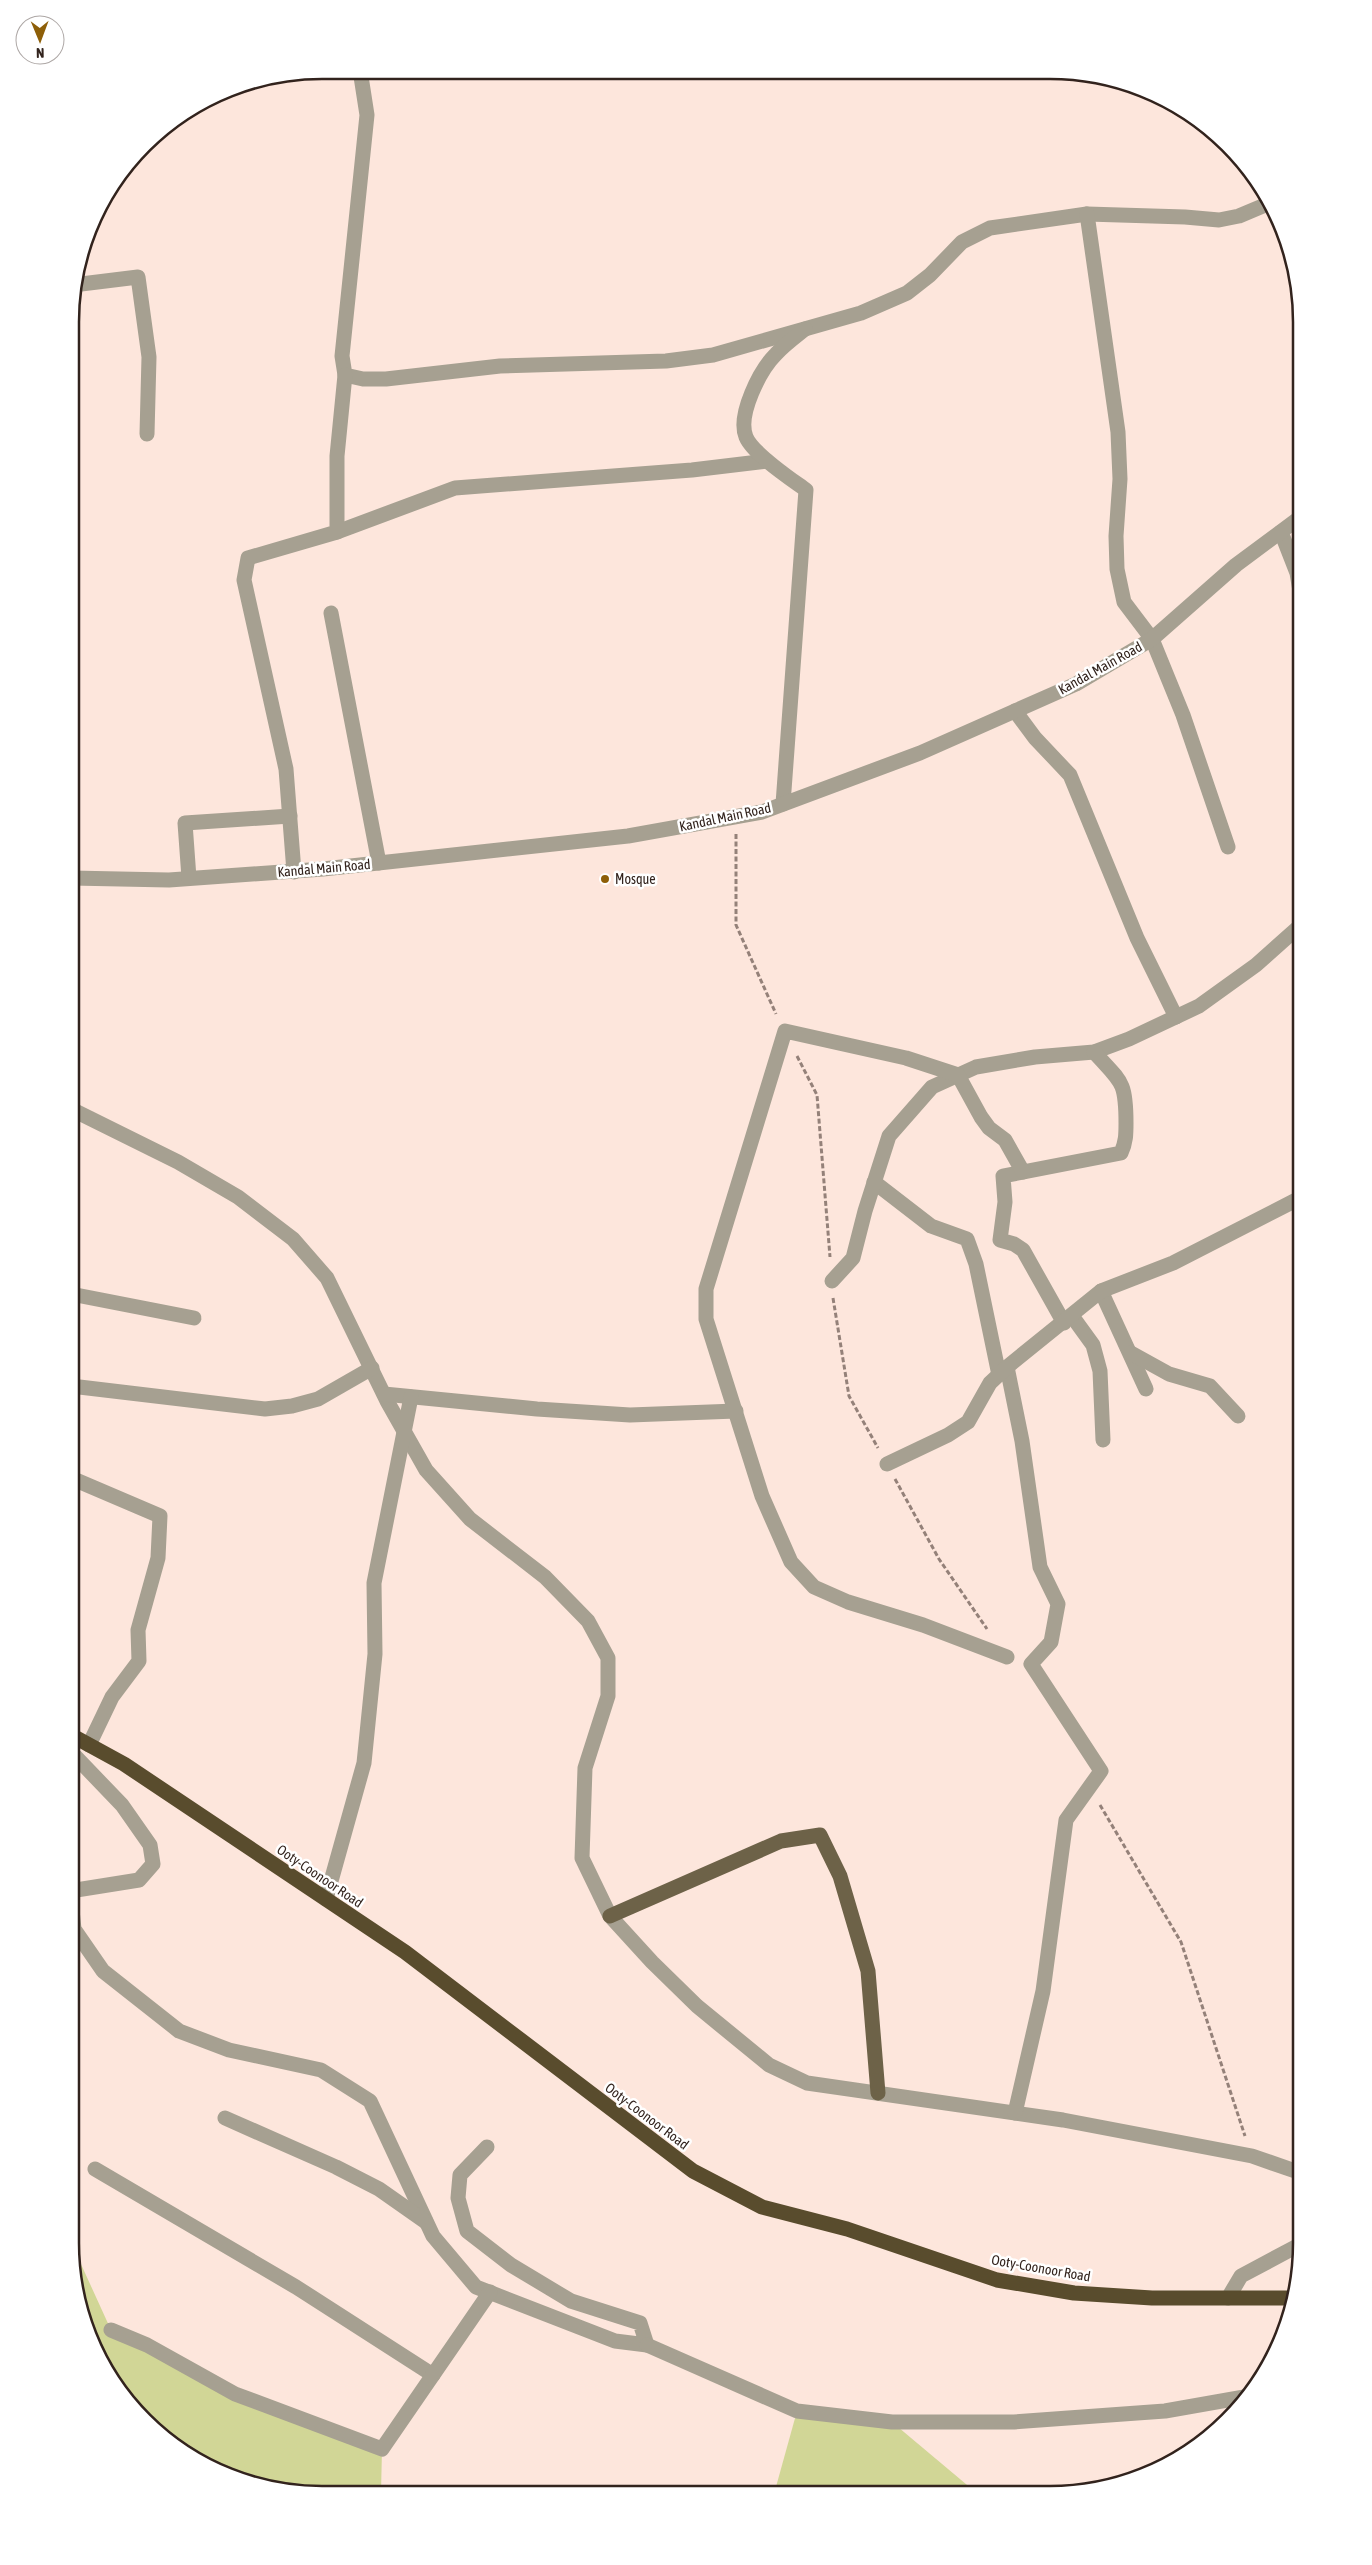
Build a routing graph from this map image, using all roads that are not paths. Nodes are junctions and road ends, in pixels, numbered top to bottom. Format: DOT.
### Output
graph roads {
  1 [pos="361,79"];
  2 [pos="1264,206"];
  3 [pos="1087,214"];
  4 [pos="82,284"];
  5 [pos="808,326"];
  6 [pos="345,375"];
  7 [pos="147,434"];
  8 [pos="767,461"];
  9 [pos="1293,523"];
  10 [pos="337,532"];
  11 [pos="1281,532"];
  12 [pos="1293,563"];
  13 [pos="331,614"];
  14 [pos="1152,640"];
  15 [pos="1015,711"];
  16 [pos="783,804"];
  17 [pos="290,816"];
  18 [pos="1228,847"];
  19 [pos="379,863"];
  20 [pos="294,872"];
  21 [pos="79,878"];
  22 [pos="188,878"];
  23 [pos="1293,932"];
  24 [pos="1176,1017"];
  25 [pos="1094,1052"];
  26 [pos="958,1075"];
  27 [pos="79,1113"];
  28 [pos="1024,1172"];
  29 [pos="874,1182"];
  30 [pos="1293,1202"];
  31 [pos="832,1281"];
  32 [pos="1101,1291"];
  33 [pos="79,1296"];
  34 [pos="194,1318"];
  35 [pos="1068,1320"];
  36 [pos="1131,1353"];
  37 [pos="372,1368"];
  38 [pos="1003,1371"];
  39 [pos="79,1387"];
  40 [pos="1146,1389"];
  41 [pos="384,1394"];
  42 [pos="411,1397"];
  43 [pos="736,1411"];
  44 [pos="1238,1416"];
  45 [pos="403,1430"];
  46 [pos="1103,1440"];
  47 [pos="887,1464"];
  48 [pos="79,1481"];
  49 [pos="1007,1657"];
  50 [pos="79,1740"];
  51 [pos="89,1745"];
  52 [pos="79,1760"];
  53 [pos="79,1890"];
  54 [pos="326,1899"];
  55 [pos="610,1916"];
  56 [pos="79,1936"];
  57 [pos="878,2093"];
  58 [pos="1015,2113"];
  59 [pos="226,2118"];
  60 [pos="487,2147"];
  61 [pos="95,2168"];
  62 [pos="1293,2170"];
  63 [pos="427,2223"];
  64 [pos="1293,2249"];
  65 [pos="490,2292"];
  66 [pos="1228,2298"];
  67 [pos="1287,2298"];
  68 [pos="111,2330"];
  69 [pos="647,2345"];
  70 [pos="433,2375"];
  71 [pos="1237,2398"];
  1 -- 6 [label="street"];
  2 -- 3 [label="street"];
  3 -- 5 [label="street"];
  3 -- 14 [label="street"];
  4 -- 7 [label="street"];
  5 -- 6 [label="street"];
  5 -- 8 [label="street"];
  6 -- 10 [label="street"];
  8 -- 10 [label="street"];
  8 -- 16 [label="street"];
  9 -- 11 [label="street, Kandal Main Road"];
  10 -- 17 [label="street"];
  11 -- 12 [label="street"];
  11 -- 14 [label="street, Kandal Main Road"];
  13 -- 19 [label="street"];
  14 -- 15 [label="street, Kandal Main Road"];
  14 -- 18 [label="street"];
  15 -- 16 [label="street, Kandal Main Road"];
  15 -- 24 [label="street"];
  16 -- 19 [label="street, Kandal Main Road"];
  17 -- 20 [label="street"];
  17 -- 22 [label="street"];
  19 -- 20 [label="street, Kandal Main Road"];
  20 -- 22 [label="street, Kandal Main Road"];
  21 -- 22 [label="street, Kandal Main Road"];
  23 -- 24 [label="street"];
  24 -- 25 [label="street"];
  25 -- 26 [label="street"];
  25 -- 28 [label="street"];
  26 -- 28 [label="street"];
  26 -- 29 [label="street"];
  26 -- 43 [label="street"];
  27 -- 37 [label="street"];
  28 -- 35 [label="street"];
  29 -- 31 [label="street"];
  29 -- 38 [label="street"];
  30 -- 32 [label="street"];
  32 -- 35 [label="street"];
  32 -- 36 [label="street"];
  33 -- 34 [label="street"];
  35 -- 38 [label="street"];
  35 -- 46 [label="street"];
  36 -- 40 [label="street"];
  36 -- 44 [label="street"];
  37 -- 39 [label="street"];
  37 -- 41 [label="street"];
  38 -- 47 [label="street"];
  38 -- 58 [label="street"];
  41 -- 42 [label="street"];
  41 -- 45 [label="street"];
  42 -- 43 [label="street"];
  42 -- 45 [label="street"];
  43 -- 49 [label="street"];
  45 -- 54 [label="street"];
  45 -- 55 [label="street"];
  48 -- 51 [label="street"];
  50 -- 51 [label="highway, Ooty-Coonoor Road"];
  51 -- 54 [label="highway, Ooty-Coonoor Road"];
  52 -- 53 [label="street"];
  54 -- 66 [label="highway, Ooty-Coonoor Road"];
  55 -- 57 [label="street"];
  55 -- 57 [label="main road"];
  56 -- 63 [label="street"];
  57 -- 58 [label="street"];
  58 -- 62 [label="street"];
  59 -- 63 [label="street"];
  60 -- 69 [label="street"];
  61 -- 70 [label="street"];
  63 -- 65 [label="street"];
  64 -- 66 [label="street"];
  65 -- 69 [label="street"];
  65 -- 70 [label="street"];
  66 -- 67 [label="highway, Ooty-Coonoor Road"];
  68 -- 70 [label="street"];
  69 -- 71 [label="street"];
}
